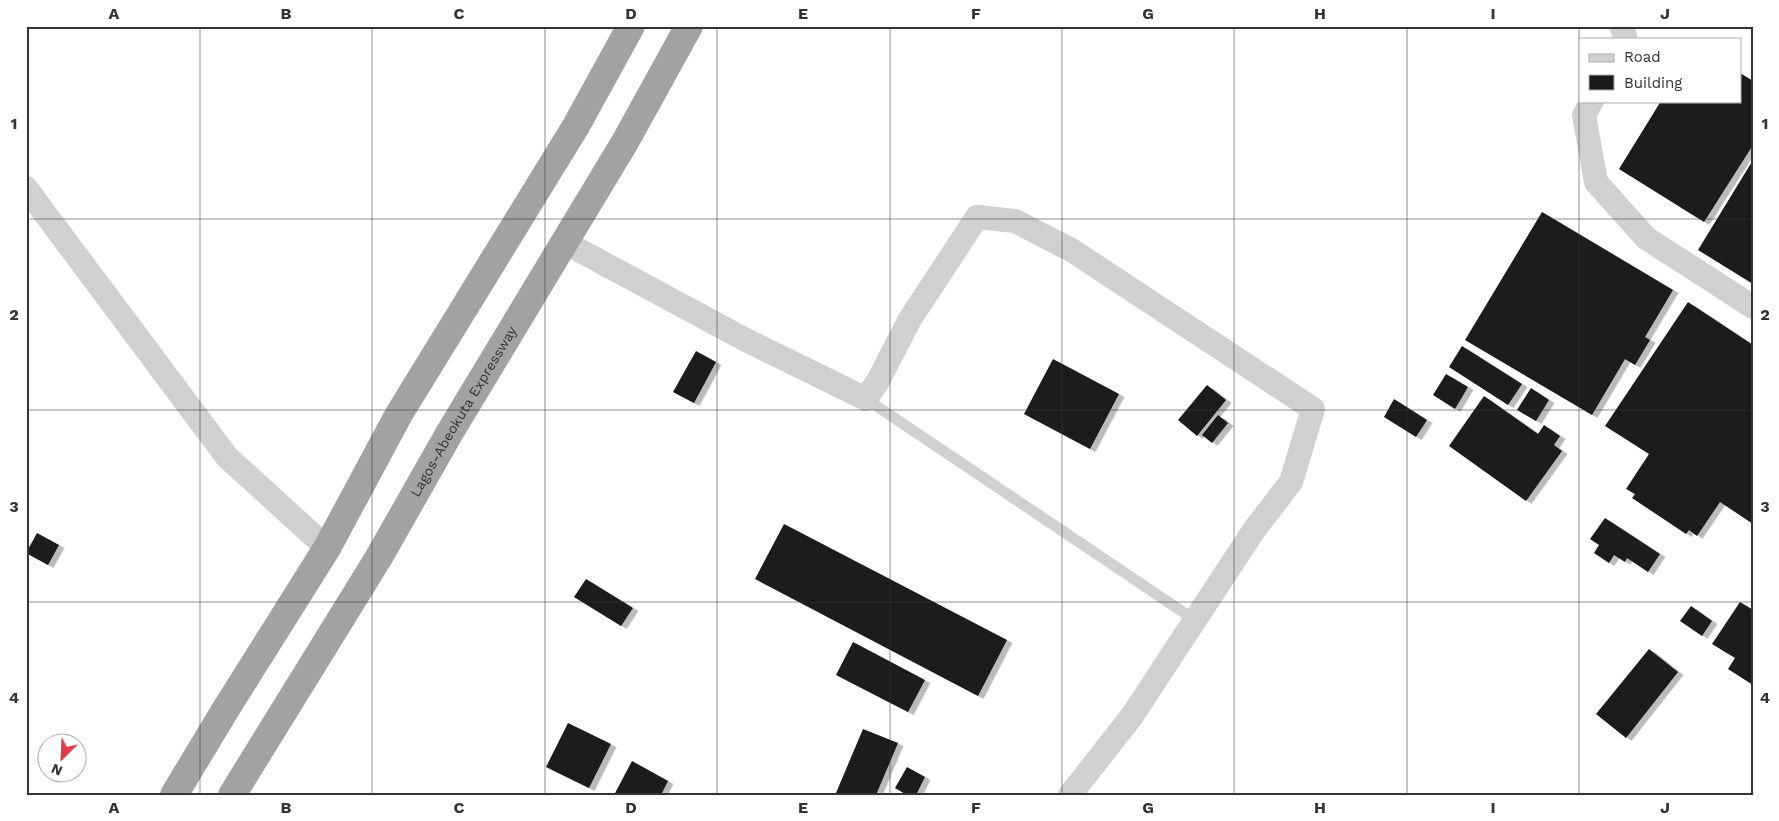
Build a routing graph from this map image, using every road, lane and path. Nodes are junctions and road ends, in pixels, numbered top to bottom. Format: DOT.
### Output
graph roads {
  1 [pos="631,26"];
  2 [pos="689,26"];
  3 [pos="1591,102"];
  4 [pos="26,188"];
  5 [pos="564,242"];
  6 [pos="1753,307"];
  7 [pos="866,399"];
  8 [pos="327,548"];
  9 [pos="1195,620"];
  10 [pos="174,795"];
  11 [pos="232,795"];
  12 [pos="1070,795"];
  1 -- 8 [label="highway"];
  2 -- 5 [label="highway, Lagos-Abeokuta Expressway"];
  3 -- 6 [label="street"];
  4 -- 8 [label="street"];
  5 -- 7 [label="street"];
  5 -- 11 [label="highway, Lagos-Abeokuta Expressway"];
  7 -- 9 [label="lane"];
  7 -- 9 [label="street"];
  8 -- 10 [label="highway"];
  9 -- 12 [label="street"];
}
